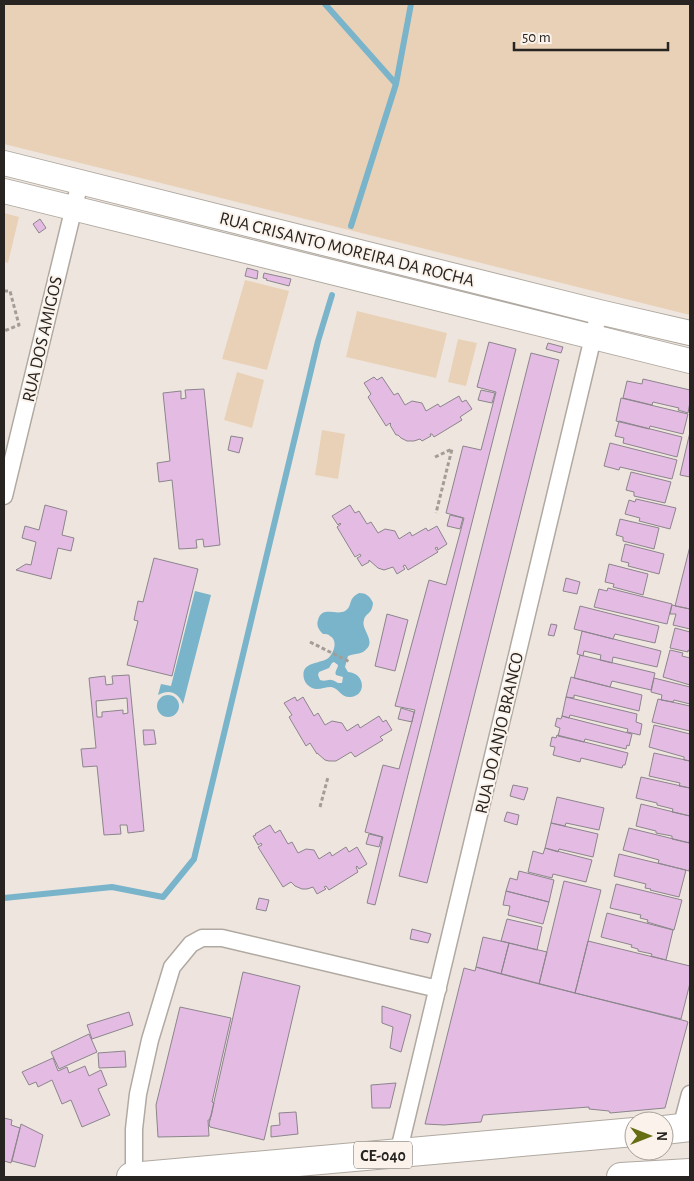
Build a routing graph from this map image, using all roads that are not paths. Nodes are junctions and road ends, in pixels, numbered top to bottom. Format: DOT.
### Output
graph roads {
  1 [pos="4,163"];
  2 [pos="80,182"];
  3 [pos="4,191"];
  4 [pos="73,208"];
  5 [pos="599,312"];
  6 [pos="690,333"];
  7 [pos="593,337"];
  8 [pos="690,361"];
  9 [pos="4,496"];
  10 [pos="438,989"];
  11 [pos="690,1094"];
  12 [pos="679,1128"];
  13 [pos="624,1133"];
  14 [pos="398,1154"];
  15 [pos="690,1173"];
  16 [pos="133,1177"];
  17 [pos="621,1177"];
  1 -- 2 [label="main road, RUA CRISANTO MOREIRA DA ROCHA"];
  2 -- 4 [label="street, RUA DOS AMIGOS"];
  2 -- 5 [label="main road, RUA CRISANTO MOREIRA DA ROCHA"];
  3 -- 4 [label="main road, RUA CRISANTO MOREIRA DA ROCHA"];
  4 -- 7 [label="main road, RUA CRISANTO MOREIRA DA ROCHA"];
  4 -- 9 [label="street, RUA DOS AMIGOS"];
  5 -- 6 [label="main road, RUA CRISANTO MOREIRA DA ROCHA"];
  5 -- 7 [label="street, RUA DO ANJO BRANCO"];
  7 -- 8 [label="main road, RUA CRISANTO MOREIRA DA ROCHA"];
  7 -- 10 [label="street, RUA DO ANJO BRANCO"];
  10 -- 14 [label="street, RUA DO ANJO BRANCO"];
  10 -- 16 [label="street"];
  11 -- 12 [label="street"];
  13 -- 14 [label="highway, CE-040"];
  14 -- 16 [label="highway, CE-040"];
  15 -- 17 [label="highway"];
}
